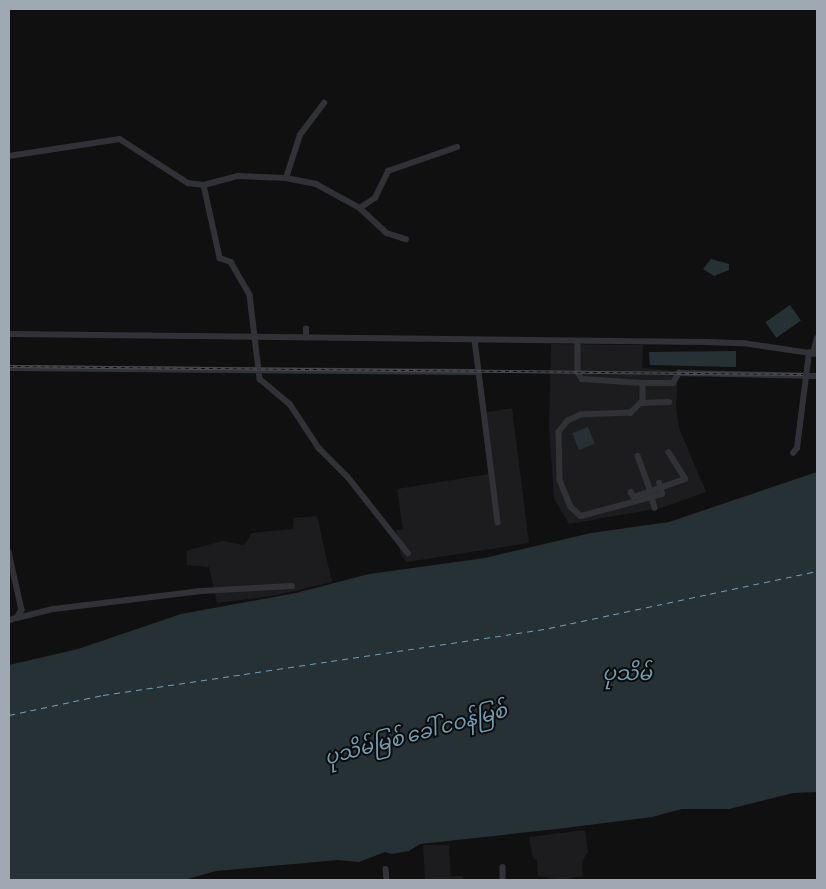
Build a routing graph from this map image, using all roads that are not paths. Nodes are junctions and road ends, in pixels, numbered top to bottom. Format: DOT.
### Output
graph roads {
  1 [pos="324,103"];
  2 [pos="457,147"];
  3 [pos="9,156"];
  4 [pos="286,178"];
  5 [pos="204,185"];
  6 [pos="360,208"];
  7 [pos="406,239"];
  8 [pos="306,328"];
  9 [pos="9,334"];
  10 [pos="257,337"];
  11 [pos="306,338"];
  12 [pos="817,338"];
  13 [pos="474,340"];
  14 [pos="578,341"];
  15 [pos="813,354"];
  16 [pos="9,368"];
  17 [pos="259,370"];
  18 [pos="478,372"];
  19 [pos="806,376"];
  20 [pos="817,376"];
  21 [pos="643,383"];
  22 [pos="669,402"];
  23 [pos="643,403"];
  24 [pos="668,453"];
  25 [pos="793,453"];
  26 [pos="638,456"];
  27 [pos="631,492"];
  28 [pos="651,494"];
  29 [pos="655,508"];
  30 [pos="498,523"];
  31 [pos="9,552"];
  32 [pos="408,553"];
  33 [pos="292,586"];
  34 [pos="17,618"];
  35 [pos="9,621"];
  36 [pos="503,867"];
  37 [pos="386,869"];
  38 [pos="387,880"];
  39 [pos="503,880"];
  1 -- 4 [label="street"];
  2 -- 6 [label="street"];
  3 -- 5 [label="street"];
  4 -- 5 [label="street"];
  4 -- 6 [label="street"];
  5 -- 10 [label="street"];
  6 -- 7 [label="street"];
  8 -- 11 [label="street"];
  9 -- 10 [label="street"];
  10 -- 11 [label="street"];
  10 -- 17 [label="street"];
  11 -- 13 [label="street"];
  12 -- 15 [label="street"];
  13 -- 14 [label="street"];
  13 -- 18 [label="street"];
  14 -- 15 [label="street"];
  14 -- 21 [label="street"];
  15 -- 19 [label="street"];
  16 -- 17 [label="street"];
  17 -- 18 [label="street"];
  17 -- 32 [label="street"];
  18 -- 30 [label="street"];
  19 -- 20 [label="street"];
  19 -- 21 [label="street"];
  19 -- 25 [label="street"];
  21 -- 23 [label="street"];
  22 -- 23 [label="street"];
  23 -- 28 [label="street"];
  24 -- 28 [label="street"];
  26 -- 28 [label="street"];
  27 -- 28 [label="street"];
  28 -- 29 [label="street"];
  31 -- 34 [label="street"];
  33 -- 34 [label="street"];
  34 -- 35 [label="street"];
  36 -- 39 [label="street"];
  37 -- 38 [label="street"];
}
